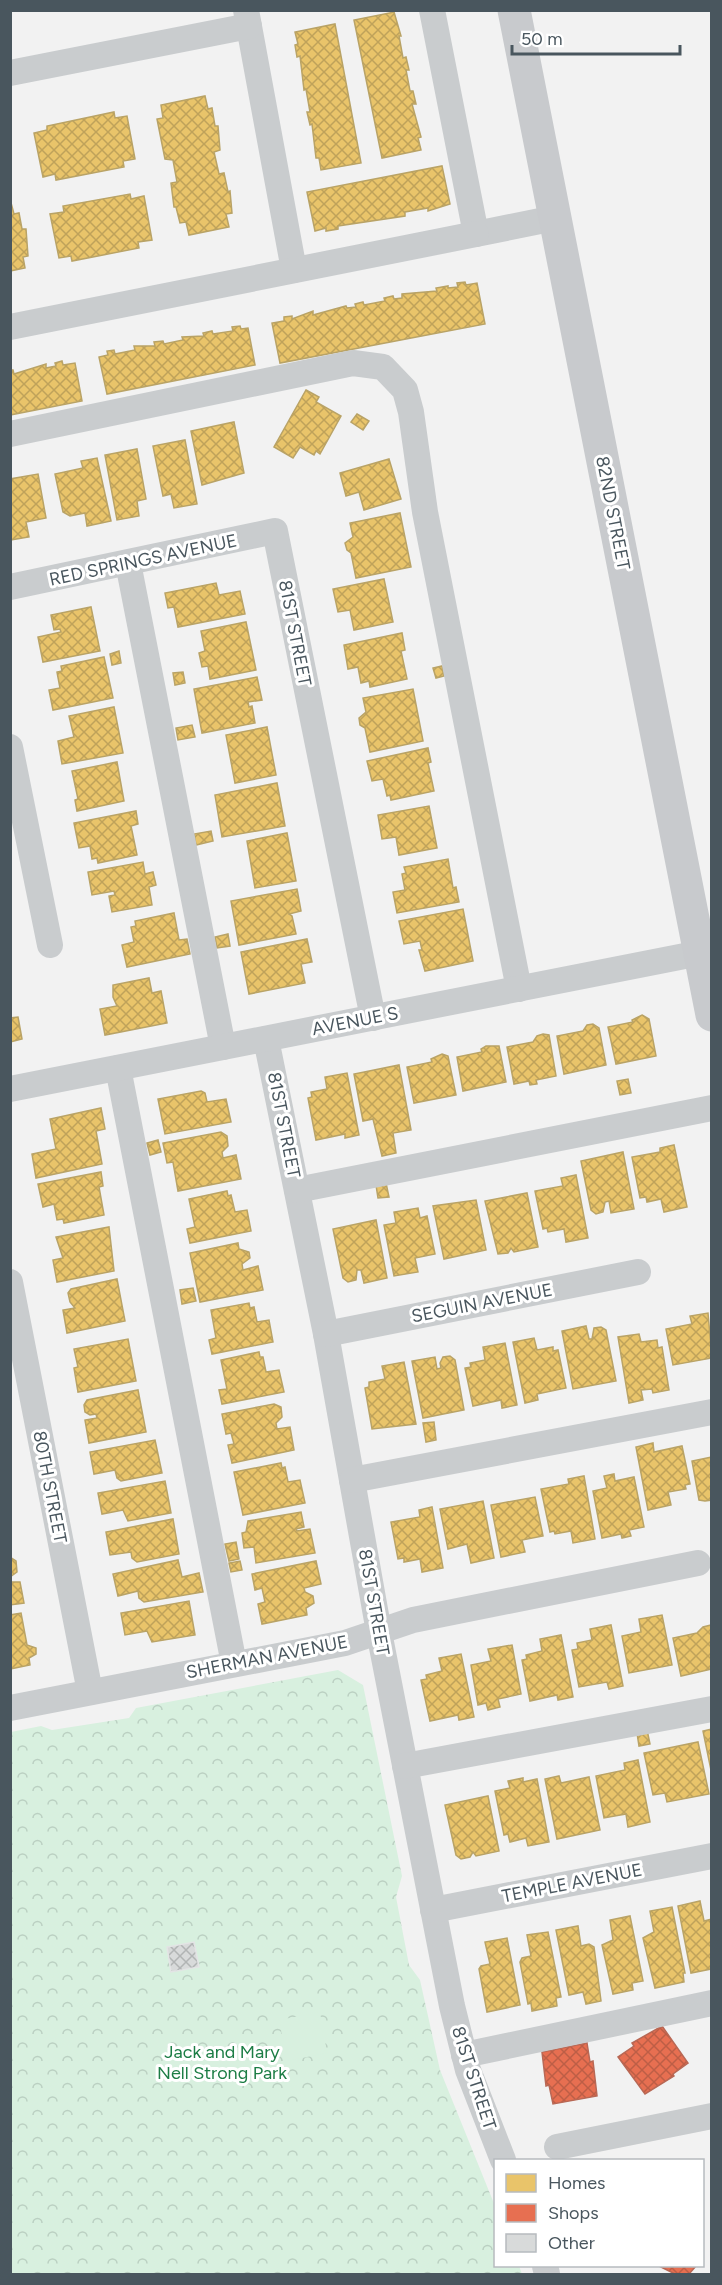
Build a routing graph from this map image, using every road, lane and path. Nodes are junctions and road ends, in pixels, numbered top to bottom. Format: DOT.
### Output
graph roads {
  1 [pos="432,10"];
  2 [pos="514,10"];
  3 [pos="248,18"];
  4 [pos="10,73"];
  5 [pos="555,218"];
  6 [pos="476,234"];
  7 [pos="294,270"];
  8 [pos="10,327"];
  9 [pos="10,434"];
  10 [pos="275,531"];
  11 [pos="128,563"];
  12 [pos="10,587"];
  13 [pos="10,747"];
  14 [pos="50,945"];
  15 [pos="705,972"];
  16 [pos="519,989"];
  17 [pos="711,1015"];
  18 [pos="373,1017"];
  19 [pos="266,1038"];
  20 [pos="223,1047"];
  21 [pos="118,1068"];
  22 [pos="10,1089"];
  23 [pos="711,1108"];
  24 [pos="297,1190"];
  25 [pos="638,1272"];
  26 [pos="10,1282"];
  27 [pos="326,1334"];
  28 [pos="711,1412"];
  29 [pos="352,1480"];
  30 [pos="698,1563"];
  31 [pos="380,1632"];
  32 [pos="234,1664"];
  33 [pos="90,1692"];
  34 [pos="10,1708"];
  35 [pos="711,1709"];
  36 [pos="405,1767"];
  37 [pos="711,1856"];
  38 [pos="433,1910"];
  39 [pos="711,2004"];
  40 [pos="464,2055"];
  41 [pos="711,2116"];
  42 [pos="557,2147"];
  43 [pos="503,2159"];
  1 -- 6 [label="street"];
  2 -- 5 [label="main road, 82ND STREET"];
  3 -- 4 [label="street"];
  3 -- 7 [label="street"];
  5 -- 6 [label="street"];
  5 -- 15 [label="main road, 82ND STREET"];
  6 -- 7 [label="street"];
  7 -- 8 [label="street"];
  9 -- 16 [label="street"];
  10 -- 11 [label="street, RED SPRINGS AVENUE"];
  10 -- 18 [label="street, 81ST STREET"];
  11 -- 12 [label="street, RED SPRINGS AVENUE"];
  11 -- 20 [label="street"];
  13 -- 14 [label="street"];
  15 -- 16 [label="street, AVENUE S"];
  15 -- 17 [label="main road, 82ND STREET"];
  16 -- 18 [label="street, AVENUE S"];
  18 -- 19 [label="street, AVENUE S"];
  19 -- 20 [label="street, AVENUE S"];
  19 -- 24 [label="street, 81ST STREET"];
  20 -- 21 [label="street, AVENUE S"];
  21 -- 22 [label="street, AVENUE S"];
  21 -- 32 [label="street"];
  23 -- 24 [label="street"];
  24 -- 27 [label="street, 81ST STREET"];
  25 -- 27 [label="street, SEGUIN AVENUE"];
  26 -- 33 [label="street, 80TH STREET"];
  27 -- 29 [label="street, 81ST STREET"];
  28 -- 29 [label="street"];
  29 -- 31 [label="street, 81ST STREET"];
  30 -- 31 [label="street, SHERMAN AVENUE"];
  31 -- 32 [label="street, SHERMAN AVENUE"];
  31 -- 36 [label="street, 81ST STREET"];
  32 -- 33 [label="street, SHERMAN AVENUE"];
  33 -- 34 [label="street, SHERMAN AVENUE"];
  35 -- 36 [label="street"];
  36 -- 38 [label="street, 81ST STREET"];
  37 -- 38 [label="street, TEMPLE AVENUE"];
  38 -- 40 [label="street, 81ST STREET"];
  39 -- 40 [label="street"];
  40 -- 43 [label="street, 81ST STREET"];
  41 -- 42 [label="street"];
}
